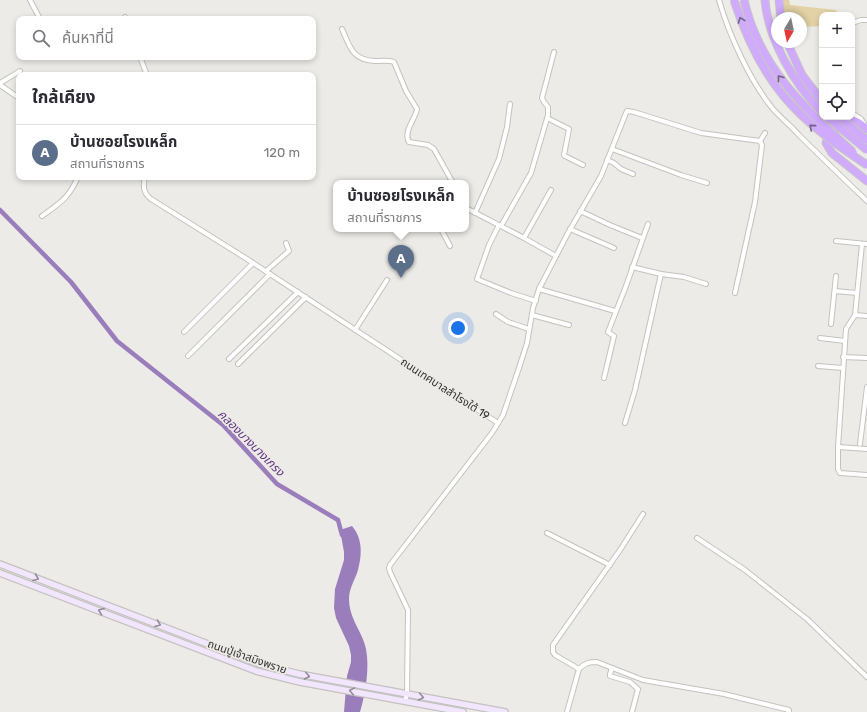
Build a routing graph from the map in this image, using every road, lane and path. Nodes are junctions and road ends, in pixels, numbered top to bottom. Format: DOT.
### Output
graph roads {
  1 [pos="30,0"];
  2 [pos="719,0"];
  3 [pos="734,0"];
  4 [pos="744,0"];
  5 [pos="765,0"];
  6 [pos="780,0"];
  7 [pos="781,12"];
  8 [pos="38,16"];
  9 [pos="867,20"];
  10 [pos="855,23"];
  11 [pos="342,29"];
  12 [pos="790,48"];
  13 [pos="554,52"];
  14 [pos="141,60"];
  15 [pos="145,72"];
  16 [pos="16,74"];
  17 [pos="0,84"];
  18 [pos="16,96"];
  19 [pos="819,97"];
  20 [pos="510,104"];
  21 [pos="819,109"];
  22 [pos="855,115"];
  23 [pos="547,118"];
  24 [pos="831,120"];
  25 [pos="843,120"];
  26 [pos="867,129"];
  27 [pos="765,133"];
  28 [pos="867,140"];
  29 [pos="760,141"];
  30 [pos="612,149"];
  31 [pos="867,150"];
  32 [pos="607,160"];
  33 [pos="583,165"];
  34 [pos="867,165"];
  35 [pos="633,174"];
  36 [pos="77,180"];
  37 [pos="145,180"];
  38 [pos="452,180"];
  39 [pos="867,181"];
  40 [pos="707,183"];
  41 [pos="551,190"];
  42 [pos="867,201"];
  43 [pos="469,210"];
  44 [pos="580,211"];
  45 [pos="475,213"];
  46 [pos="42,216"];
  47 [pos="648,224"];
  48 [pos="500,226"];
  49 [pos="570,229"];
  50 [pos="443,232"];
  51 [pos="524,238"];
  52 [pos="642,238"];
  53 [pos="836,241"];
  54 [pos="286,243"];
  55 [pos="865,244"];
  56 [pos="450,246"];
  57 [pos="614,248"];
  58 [pos="556,256"];
  59 [pos="253,263"];
  60 [pos="632,267"];
  61 [pos="268,273"];
  62 [pos="661,274"];
  63 [pos="836,276"];
  64 [pos="387,280"];
  65 [pos="706,284"];
  66 [pos="539,289"];
  67 [pos="835,291"];
  68 [pos="298,292"];
  69 [pos="735,293"];
  70 [pos="857,293"];
  71 [pos="306,297"];
  72 [pos="536,301"];
  73 [pos="615,311"];
  74 [pos="496,314"];
  75 [pos="532,315"];
  76 [pos="855,315"];
  77 [pos="867,316"];
  78 [pos="831,324"];
  79 [pos="569,325"];
  80 [pos="529,329"];
  81 [pos="355,330"];
  82 [pos="184,332"];
  83 [pos="820,338"];
  84 [pos="845,341"];
  85 [pos="188,356"];
  86 [pos="843,357"];
  87 [pos="867,358"];
  88 [pos="229,359"];
  89 [pos="238,364"];
  90 [pos="818,366"];
  91 [pos="843,368"];
  92 [pos="604,378"];
  93 [pos="867,387"];
  94 [pos="867,395"];
  95 [pos="500,419"];
  96 [pos="625,423"];
  97 [pos="862,431"];
  98 [pos="867,432"];
  99 [pos="860,444"];
  100 [pos="838,447"];
  101 [pos="867,449"];
  102 [pos="867,475"];
  103 [pos="643,514"];
  104 [pos="547,534"];
  105 [pos="697,538"];
  106 [pos="0,564"];
  107 [pos="610,565"];
  108 [pos="0,573"];
  109 [pos="612,668"];
  110 [pos="579,669"];
  111 [pos="867,677"];
  112 [pos="407,694"];
  113 [pos="405,701"];
  114 [pos="463,712"];
  115 [pos="505,712"];
  116 [pos="567,712"];
  117 [pos="632,712"];
  118 [pos="788,712"];
  1 -- 8 [label="street"];
  2 -- 42 [label="street"];
  34 -- 3 [label="highway, one-way, bridge"];
  34 -- 4 [label="highway, one-way, bridge"];
  5 -- 21 [label="highway"];
  6 -- 7 [label="highway"];
  9 -- 10 [label="street"];
  11 -- 38 [label="street"];
  12 -- 19 [label="highway"];
  13 -- 23 [label="street"];
  14 -- 15 [label="street"];
  16 -- 17 [label="street"];
  17 -- 18 [label="street"];
  20 -- 45 [label="street"];
  22 -- 26 [label="street"];
  23 -- 33 [label="street"];
  23 -- 48 [label="street"];
  24 -- 31 [label="highway, bridge"];
  25 -- 28 [label="highway, bridge"];
  26 -- 39 [label="highway"];
  27 -- 29 [label="street"];
  29 -- 30 [label="street"];
  29 -- 69 [label="street"];
  30 -- 32 [label="street"];
  30 -- 40 [label="street"];
  32 -- 35 [label="street"];
  32 -- 44 [label="street"];
  36 -- 46 [label="street"];
  37 -- 59 [label="street, ถนนเทศบาลสำโรงใต้ 19"];
  41 -- 51 [label="street"];
  43 -- 45 [label="street"];
  44 -- 49 [label="street"];
  44 -- 52 [label="street"];
  45 -- 48 [label="street"];
  47 -- 52 [label="street"];
  48 -- 51 [label="street"];
  48 -- 72 [label="street"];
  49 -- 57 [label="street"];
  49 -- 58 [label="street"];
  50 -- 56 [label="street"];
  51 -- 58 [label="street"];
  52 -- 60 [label="street"];
  53 -- 55 [label="street"];
  54 -- 61 [label="street"];
  55 -- 70 [label="street"];
  58 -- 66 [label="street"];
  59 -- 61 [label="street, ถนนเทศบาลสำโรงใต้ 19"];
  59 -- 82 [label="street"];
  60 -- 62 [label="street"];
  60 -- 73 [label="street"];
  61 -- 68 [label="street, ถนนเทศบาลสำโรงใต้ 19"];
  61 -- 85 [label="street"];
  62 -- 65 [label="street"];
  62 -- 96 [label="street"];
  63 -- 67 [label="street"];
  64 -- 81 [label="street"];
  66 -- 72 [label="street"];
  66 -- 73 [label="street"];
  67 -- 70 [label="street"];
  67 -- 78 [label="street"];
  68 -- 71 [label="street, ถนนเทศบาลสำโรงใต้ 19"];
  68 -- 88 [label="street"];
  70 -- 76 [label="street"];
  71 -- 81 [label="street, ถนนเทศบาลสำโรงใต้ 19"];
  71 -- 89 [label="street"];
  72 -- 75 [label="street"];
  73 -- 92 [label="street"];
  74 -- 80 [label="street"];
  75 -- 79 [label="street"];
  75 -- 80 [label="street"];
  76 -- 77 [label="street"];
  76 -- 84 [label="street"];
  80 -- 95 [label="street"];
  81 -- 95 [label="street, ถนนเทศบาลสำโรงใต้ 19"];
  83 -- 84 [label="street"];
  84 -- 86 [label="street"];
  86 -- 87 [label="street"];
  86 -- 91 [label="street"];
  90 -- 91 [label="street"];
  91 -- 100 [label="street"];
  93 -- 94 [label="street"];
  94 -- 97 [label="street"];
  95 -- 112 [label="street, ถนนเทศบาลสำโรงใต้ 19"];
  97 -- 98 [label="street"];
  97 -- 99 [label="street"];
  100 -- 101 [label="street"];
  100 -- 102 [label="street"];
  103 -- 107 [label="street"];
  104 -- 107 [label="street"];
  105 -- 111 [label="street"];
  106 -- 112 [label="main road, ถนนปู่เจ้าสมิงพราย, one-way"];
  107 -- 110 [label="street"];
  113 -- 108 [label="main road, ถนนปู่เจ้าสมิงพราย, one-way"];
  109 -- 110 [label="street"];
  109 -- 117 [label="street"];
  109 -- 118 [label="street"];
  110 -- 116 [label="street"];
  112 -- 113 [label="street"];
  112 -- 115 [label="main road, ถนนปู่เจ้าสมิงพราย, one-way"];
  113 -- 114 [label="main road, ถนนปู่เจ้าสมิงพราย"];
}
